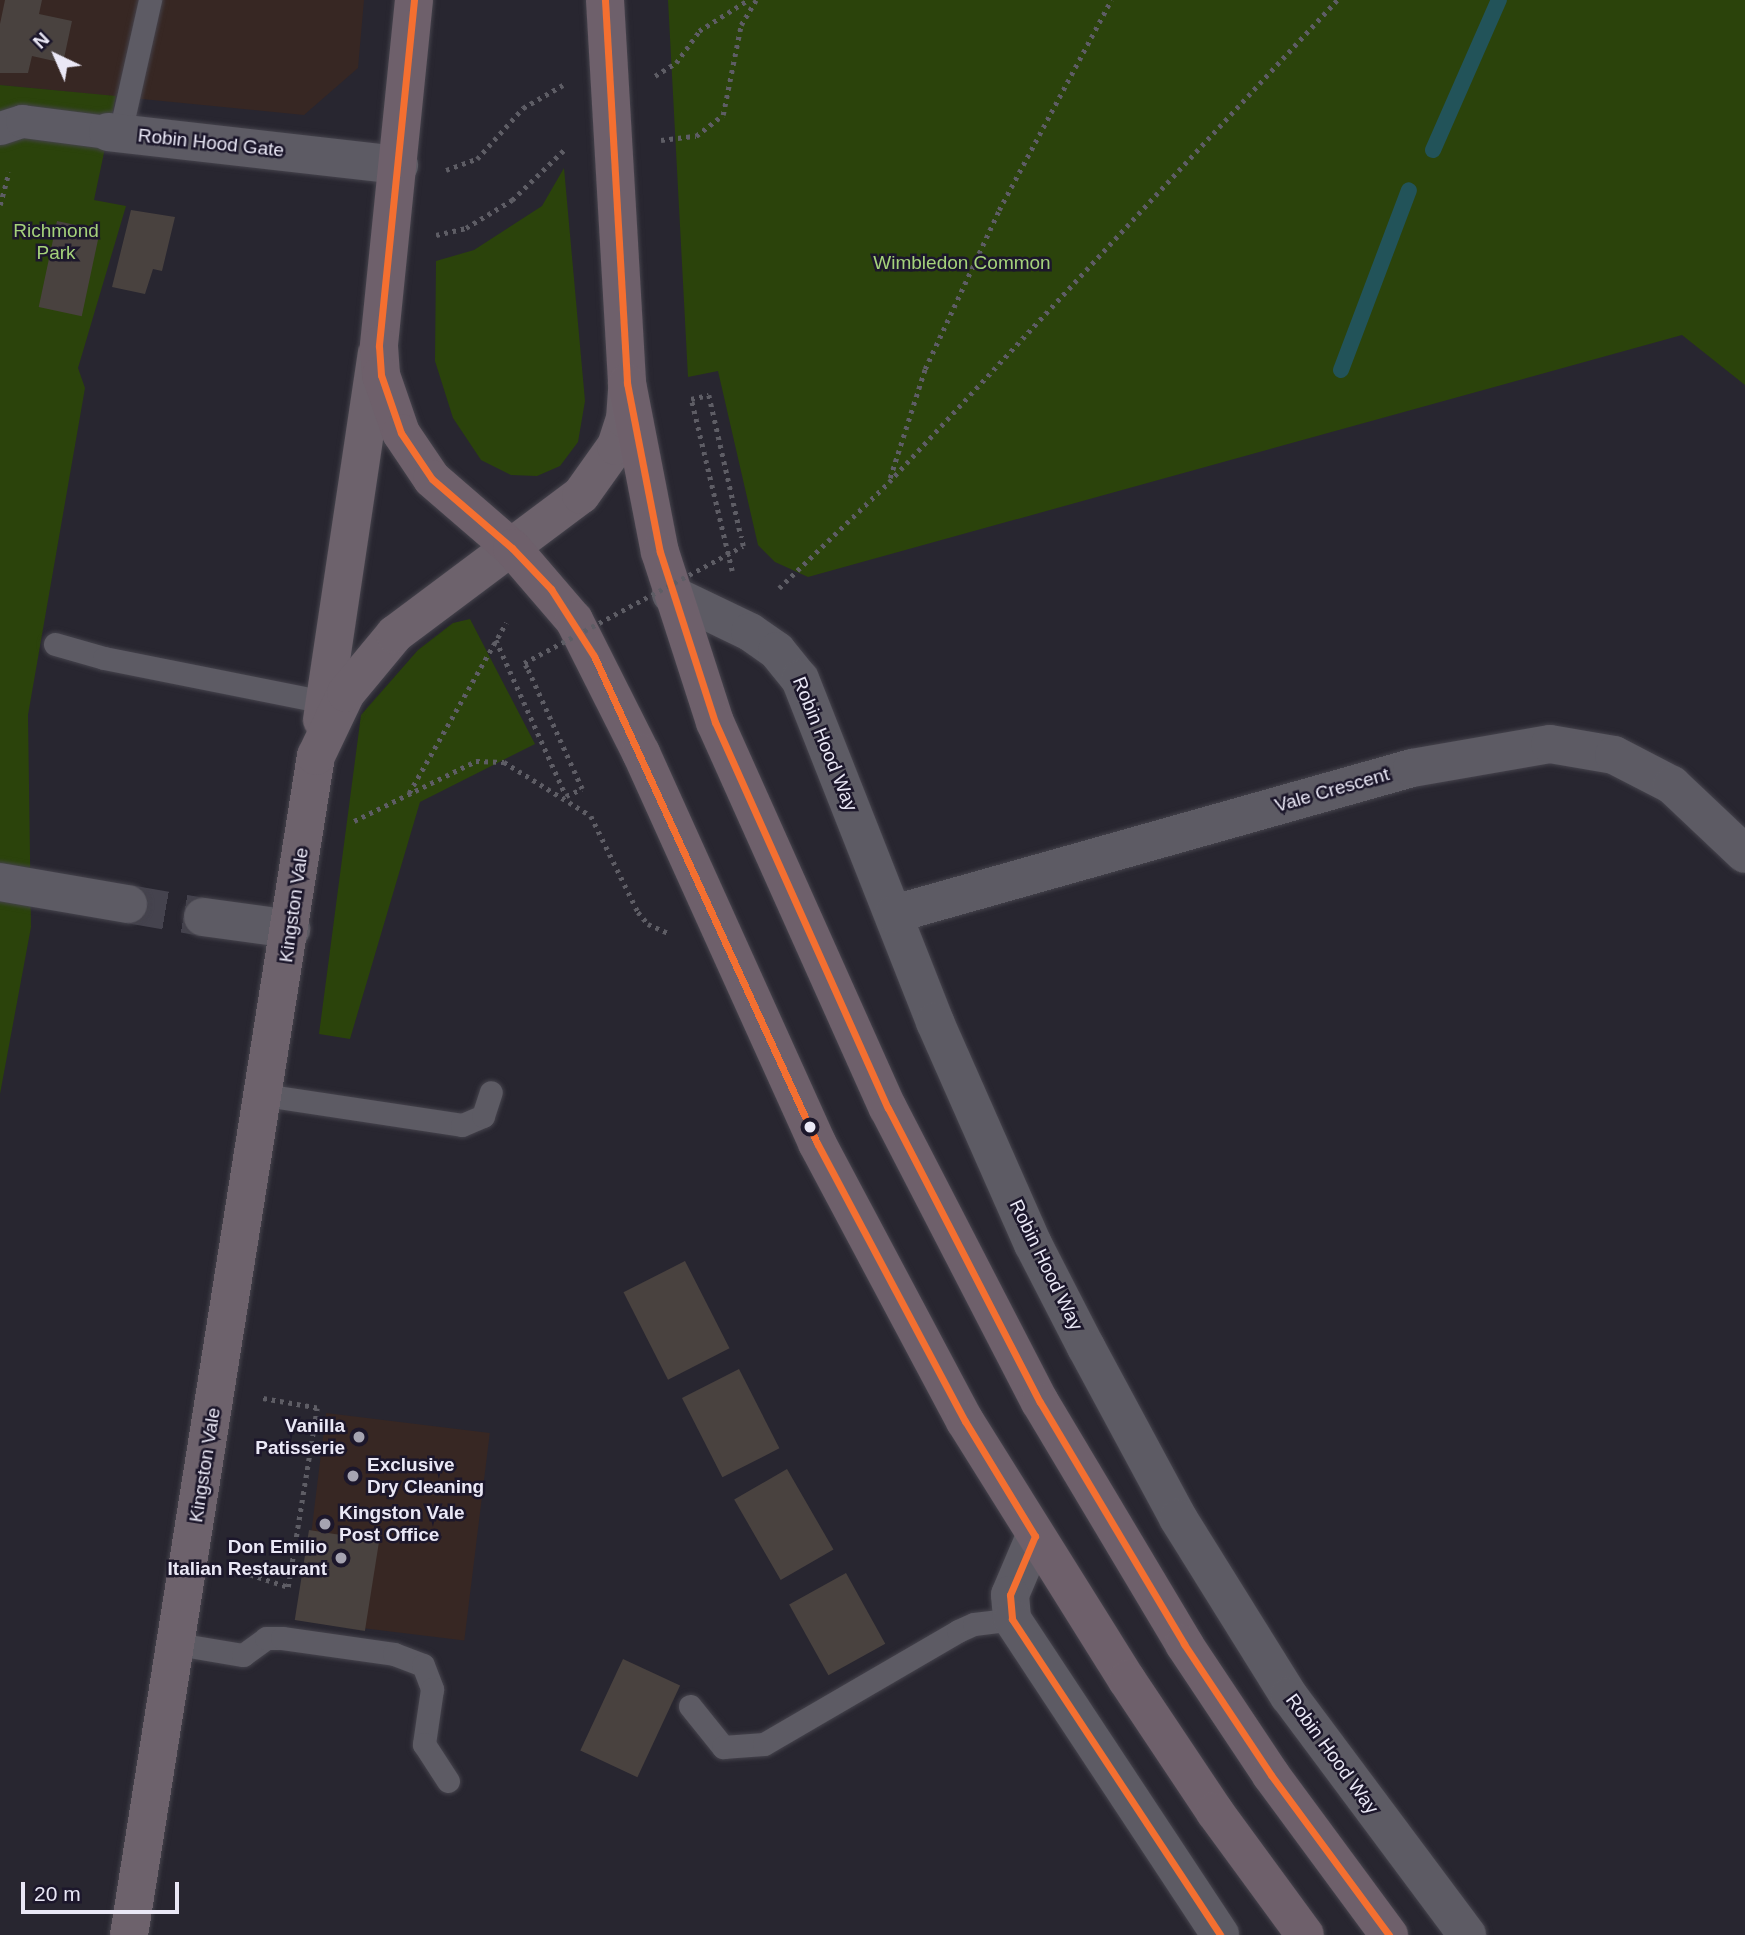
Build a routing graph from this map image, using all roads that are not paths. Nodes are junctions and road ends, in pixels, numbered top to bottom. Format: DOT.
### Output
graph roads {
  1 [pos="150,0"];
  2 [pos="414,0"];
  3 [pos="605,0"];
  4 [pos="11,125"];
  5 [pos="114,132"];
  6 [pos="400,165"];
  7 [pos="379,346"];
  8 [pos="627,383"];
  9 [pos="512,548"];
  10 [pos="671,594"];
  11 [pos="55,644"];
  12 [pos="325,702"];
  13 [pos="316,756"];
  14 [pos="1745,854"];
  15 [pos="0,882"];
  16 [pos="128,904"];
  17 [pos="894,914"];
  18 [pos="203,917"];
  19 [pos="291,929"];
  20 [pos="491,1092"];
  21 [pos="264,1095"];
  22 [pos="1035,1536"];
  23 [pos="1012,1619"];
  24 [pos="177,1644"];
  25 [pos="690,1706"];
  26 [pos="448,1781"];
  27 [pos="129,1935"];
  28 [pos="1220,1935"];
  29 [pos="1305,1935"];
  30 [pos="1389,1935"];
  31 [pos="1467,1935"];
  1 -- 5 [label="lane"];
  2 -- 6 [label="highway"];
  3 -- 8 [label="highway"];
  4 -- 5 [label="street, Robin Hood Gate"];
  5 -- 6 [label="street, Robin Hood Gate"];
  6 -- 7 [label="highway"];
  7 -- 9 [label="highway"];
  7 -- 12 [label="main road"];
  8 -- 9 [label="main road, Kingston Vale"];
  8 -- 10 [label="highway"];
  9 -- 13 [label="main road, Kingston Vale"];
  9 -- 22 [label="highway"];
  10 -- 17 [label="street, Robin Hood Way"];
  10 -- 30 [label="highway"];
  11 -- 12 [label="lane"];
  12 -- 13 [label="main road"];
  13 -- 19 [label="main road, Kingston Vale"];
  14 -- 17 [label="street, Vale Crescent"];
  15 -- 16 [label="street"];
  17 -- 31 [label="street, Robin Hood Way"];
  18 -- 19 [label="street"];
  19 -- 21 [label="main road, Kingston Vale"];
  20 -- 21 [label="lane"];
  21 -- 24 [label="main road, Kingston Vale"];
  22 -- 23 [label="street"];
  22 -- 29 [label="highway"];
  23 -- 25 [label="lane"];
  23 -- 28 [label="street"];
  24 -- 26 [label="lane"];
  24 -- 27 [label="main road, Kingston Vale"];
}
